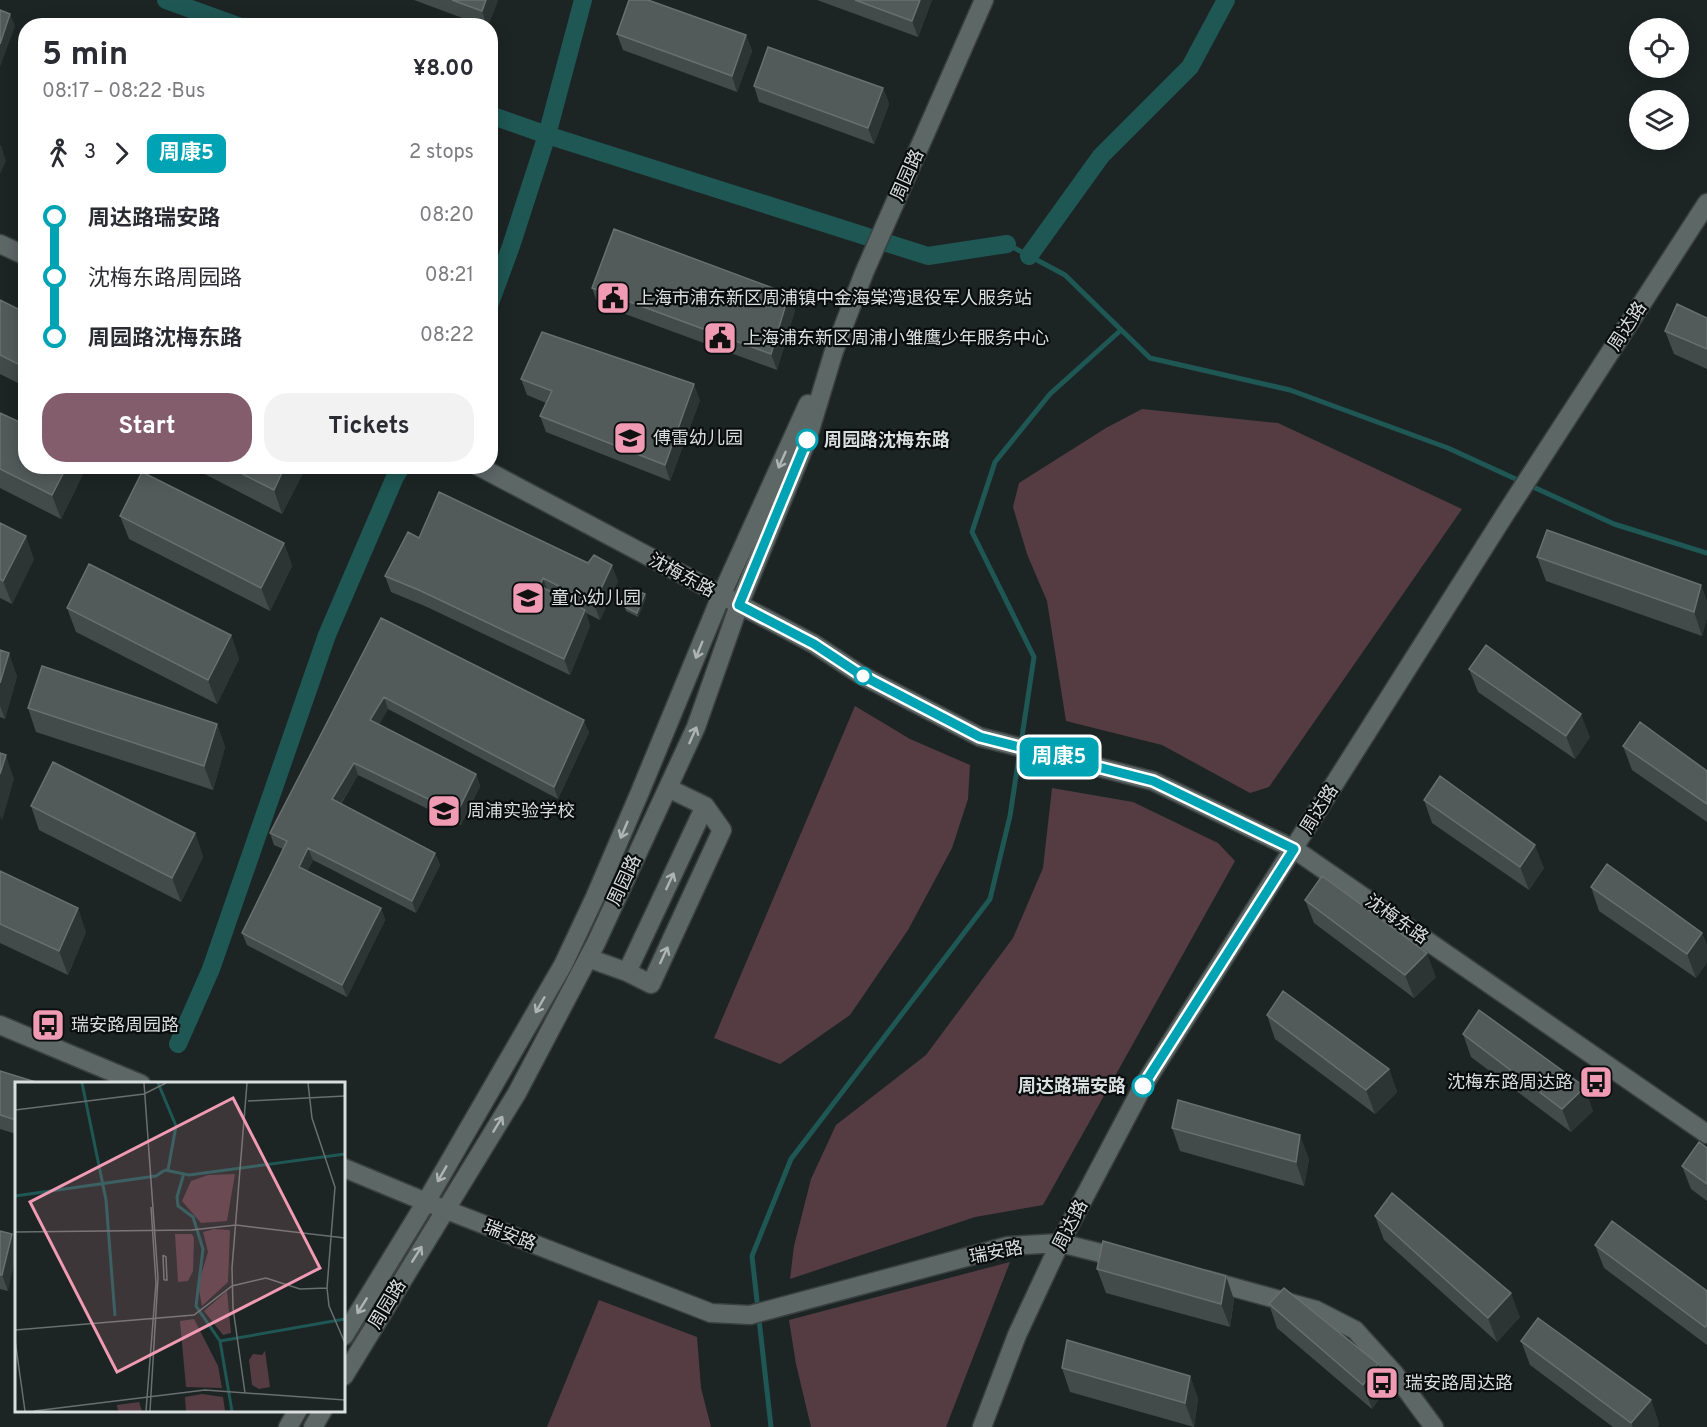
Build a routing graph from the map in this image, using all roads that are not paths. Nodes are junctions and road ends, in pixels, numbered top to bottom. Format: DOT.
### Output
graph roads {
  1 [pos="984,0"];
  2 [pos="1707,203"];
  3 [pos="0,244"];
  4 [pos="18,252"];
  5 [pos="834,351"];
  6 [pos="493,474"];
  7 [pos="721,596"];
  8 [pos="739,605"];
  9 [pos="668,788"];
  10 [pos="705,806"];
  11 [pos="1294,849"];
  12 [pos="588,958"];
  13 [pos="627,972"];
  14 [pos="0,1025"];
  15 [pos="139,1082"];
  16 [pos="1707,1134"];
  17 [pos="345,1168"];
  18 [pos="426,1202"];
  19 [pos="446,1210"];
  20 [pos="1060,1243"];
  21 [pos="1138,1263"];
  22 [pos="1194,1277"];
  23 [pos="345,1334"];
  24 [pos="345,1374"];
  25 [pos="297,1412"];
  26 [pos="322,1412"];
  27 [pos="288,1427"];
  28 [pos="313,1427"];
  29 [pos="982,1427"];
  30 [pos="1434,1427"];
  1 -- 5 [label="street, 周园路"];
  2 -- 11 [label="street, 周达路"];
  3 -- 4 [label="street"];
  5 -- 7 [label="street, 周园路, one-way"];
  5 -- 8 [label="street, 周园路"];
  6 -- 7 [label="street, 沈梅东路"];
  7 -- 8 [label="street, 沈梅东路"];
  7 -- 18 [label="street, 周园路, one-way"];
  9 -- 8 [label="street, 周园路, one-way"];
  8 -- 11 [label="street, 沈梅东路"];
  9 -- 10 [label="street"];
  9 -- 12 [label="street, 周园路"];
  13 -- 10 [label="street, one-way"];
  13 -- 10 [label="street, one-way"];
  11 -- 16 [label="street, 沈梅东路"];
  11 -- 20 [label="street, 周达路"];
  12 -- 13 [label="street"];
  19 -- 12 [label="street, 周园路, one-way"];
  14 -- 15 [label="street"];
  17 -- 18 [label="street, 瑞安路"];
  18 -- 19 [label="street, 瑞安路"];
  18 -- 23 [label="street, 周园路, one-way"];
  19 -- 20 [label="street, 瑞安路"];
  24 -- 19 [label="street, 周园路, one-way"];
  20 -- 21 [label="street, 瑞安路"];
  20 -- 29 [label="street, 周达路"];
  22 -- 30 [label="street"];
  25 -- 27 [label="street"];
  26 -- 28 [label="street"];
}
